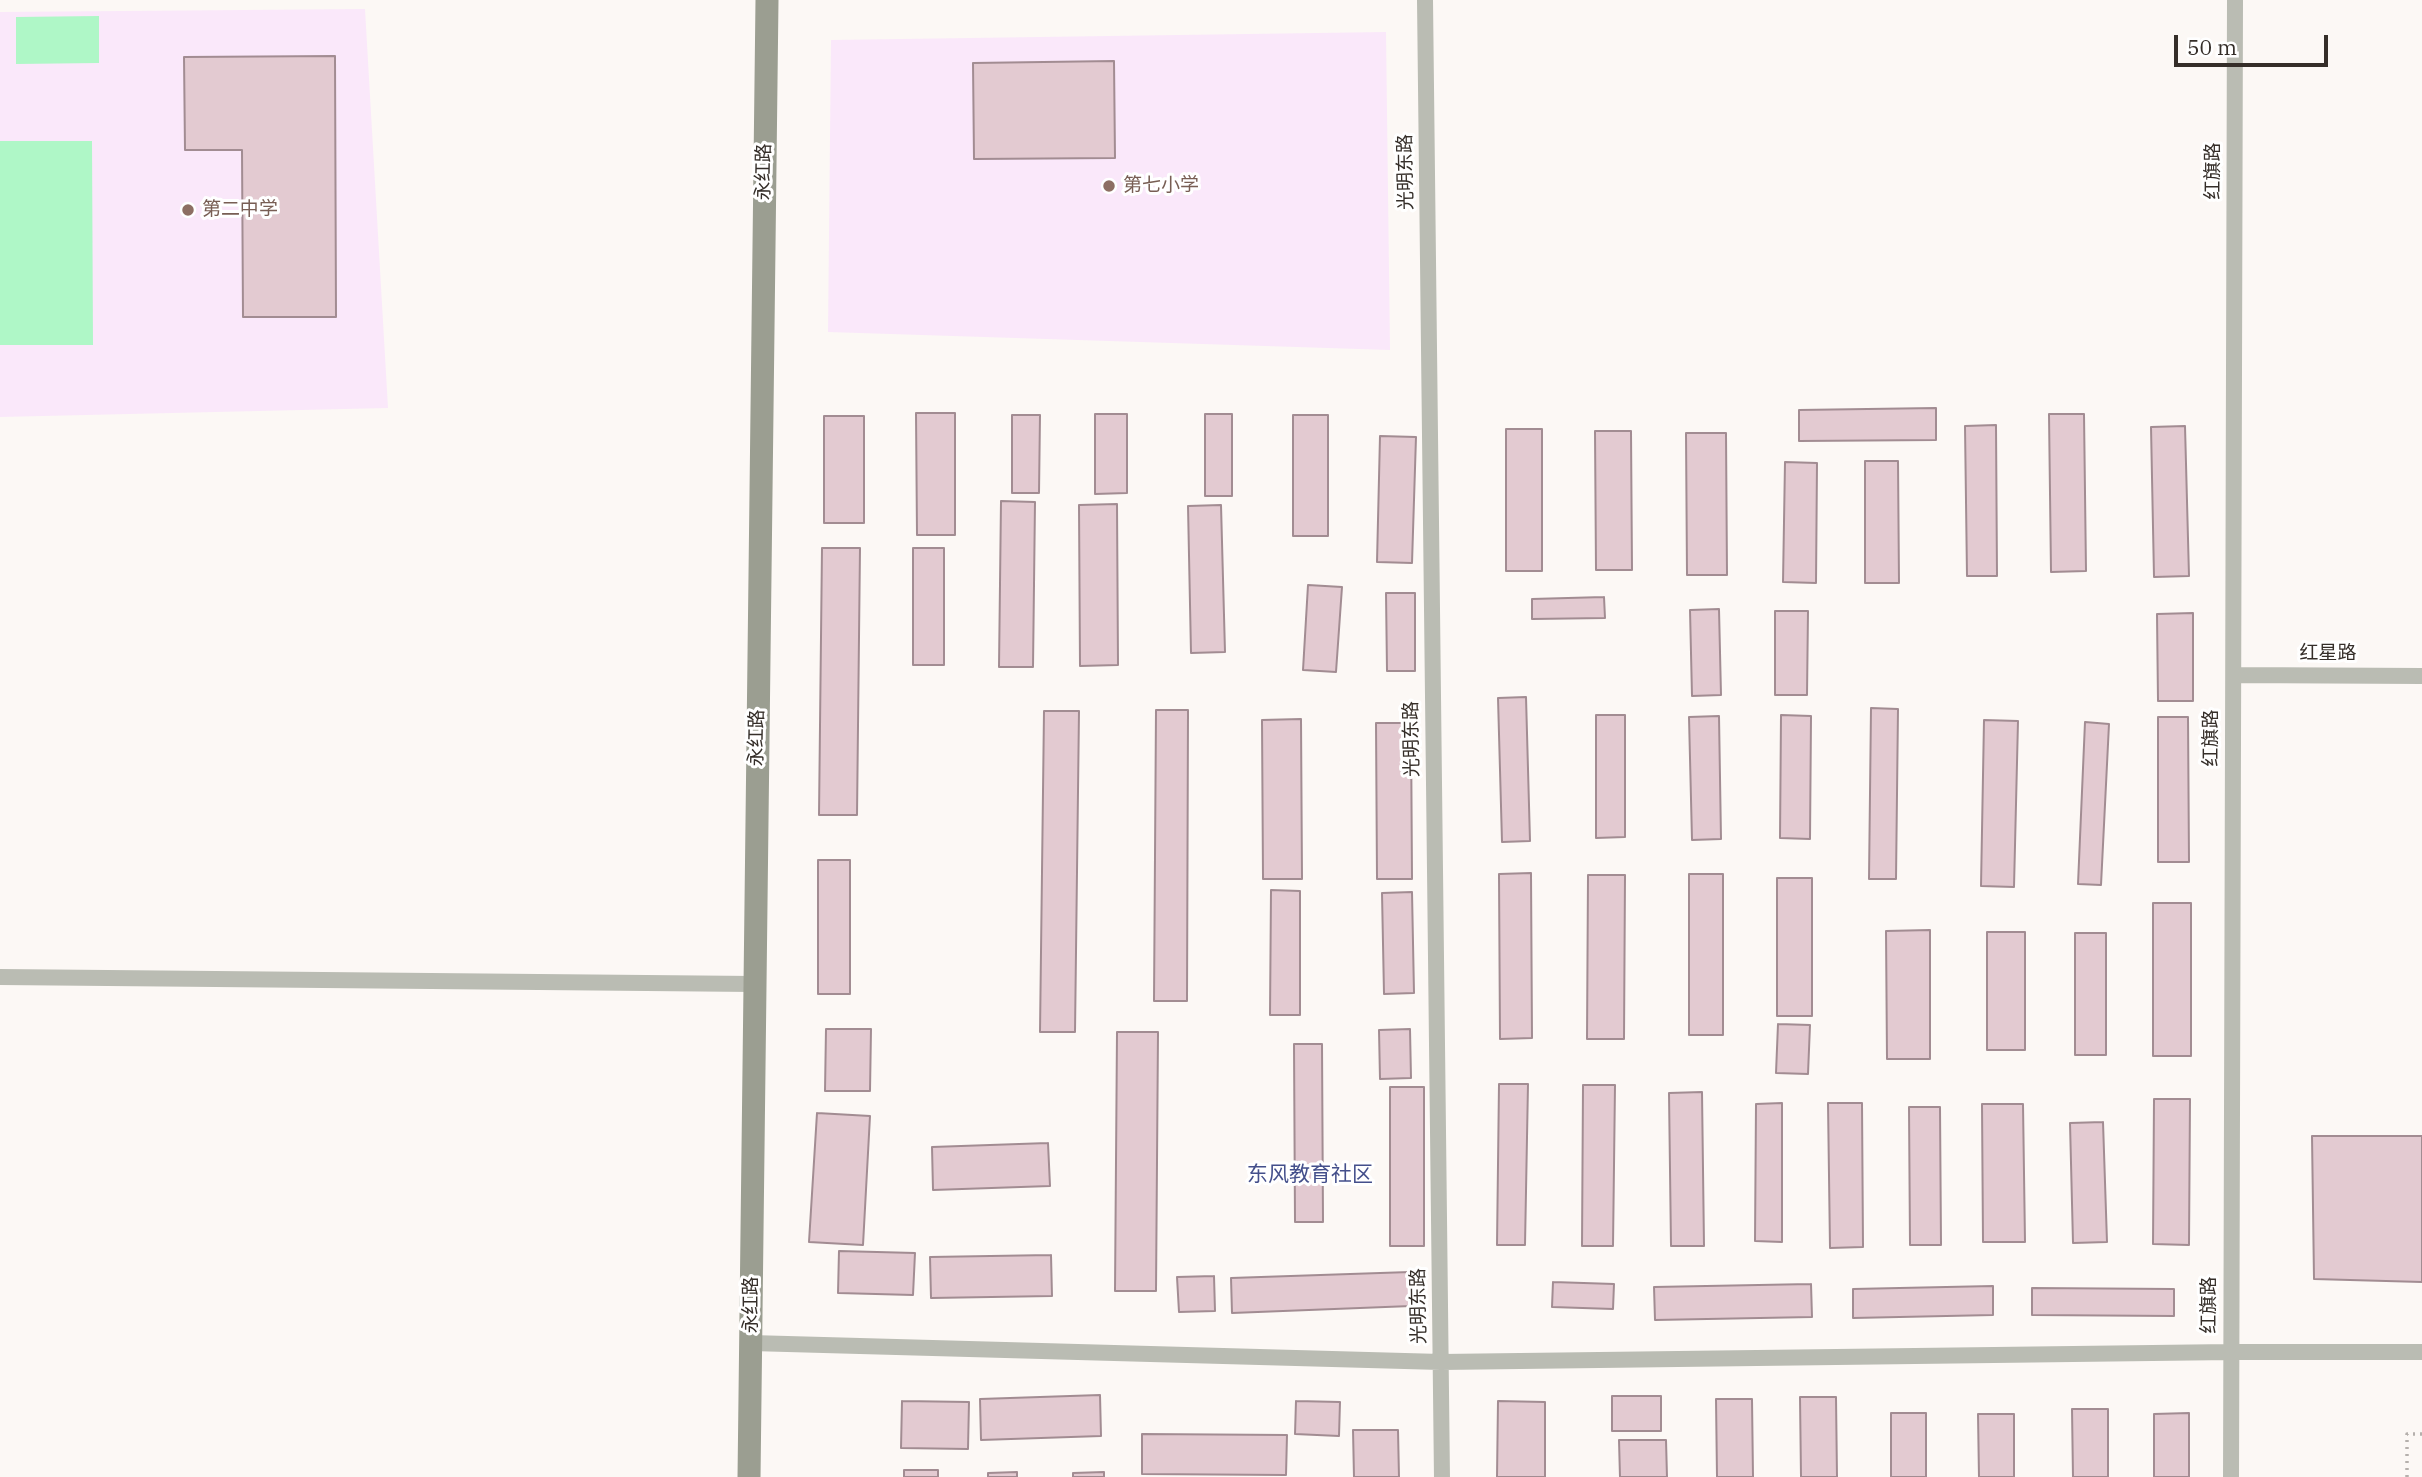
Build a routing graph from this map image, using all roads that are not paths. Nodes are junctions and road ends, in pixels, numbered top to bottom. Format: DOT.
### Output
graph roads {
  1 [pos="766,0"];
  2 [pos="1425,0"];
  3 [pos="2235,0"];
  4 [pos="2234,675"];
  5 [pos="2422,676"];
  6 [pos="0,977"];
  7 [pos="754,984"];
  8 [pos="751,1343"];
  9 [pos="2231,1352"];
  10 [pos="2422,1352"];
  11 [pos="1441,1362"];
  12 [pos="749,1477"];
  13 [pos="1442,1477"];
  14 [pos="2231,1477"];
  1 -- 7 [label="street, 永红路"];
  2 -- 11 [label="street, 光明东路"];
  3 -- 4 [label="street, 红旗路"];
  4 -- 5 [label="street, 红星路"];
  4 -- 9 [label="street, 红旗路"];
  6 -- 7 [label="street"];
  7 -- 8 [label="street, 永红路"];
  8 -- 11 [label="street"];
  8 -- 12 [label="street, 永红路"];
  9 -- 10 [label="street"];
  9 -- 11 [label="street"];
  9 -- 14 [label="street, 红旗路"];
  11 -- 13 [label="street, 光明东路"];
}
